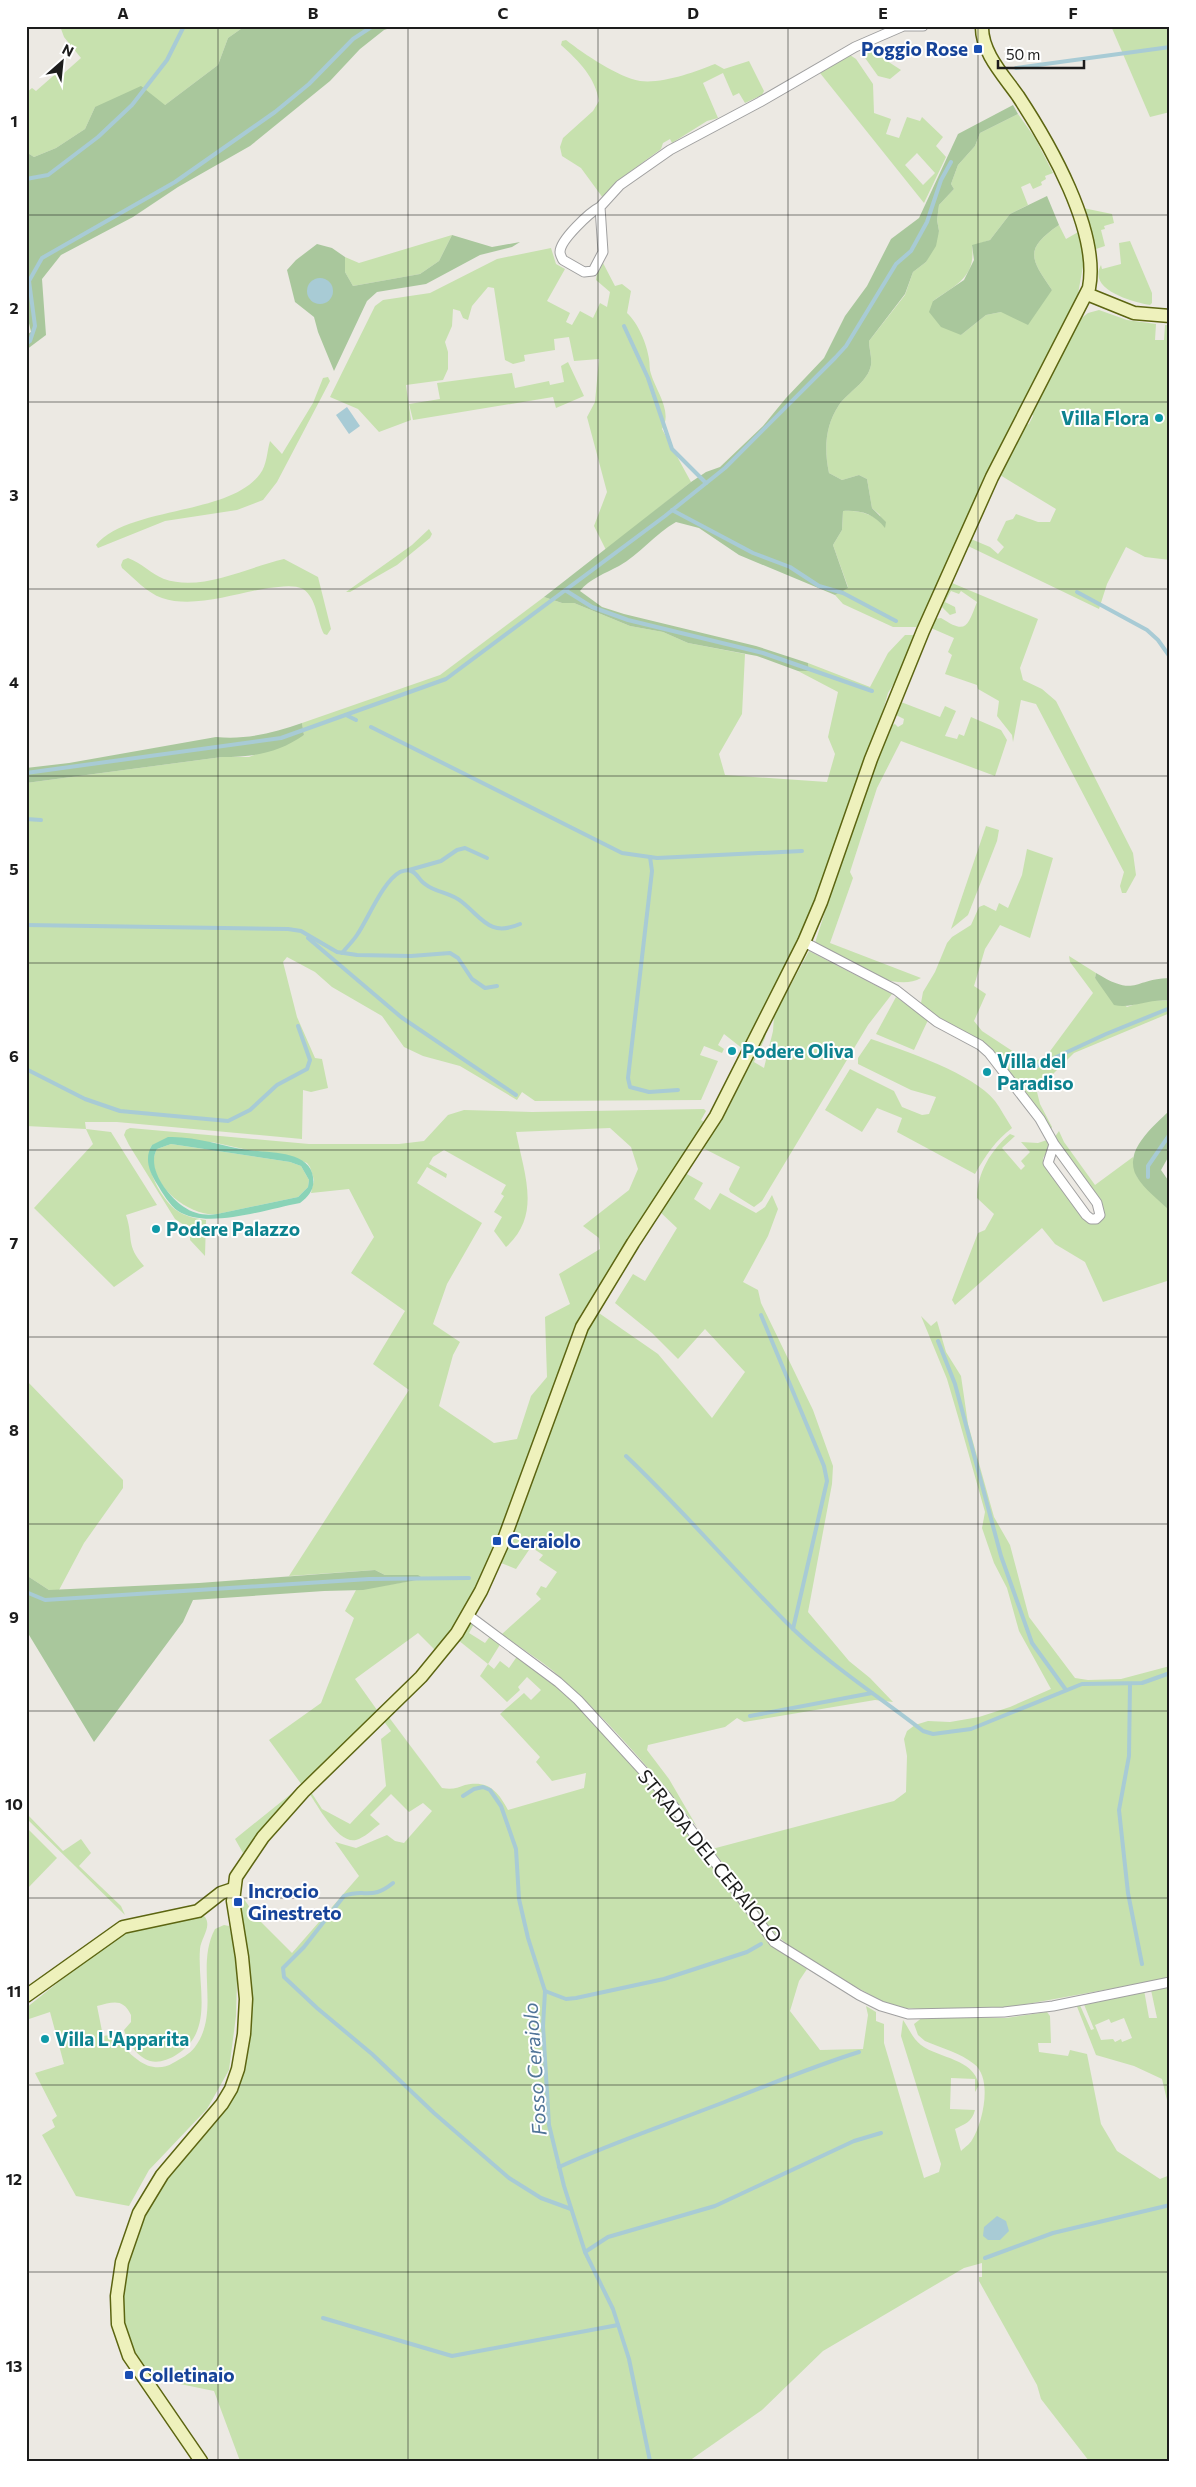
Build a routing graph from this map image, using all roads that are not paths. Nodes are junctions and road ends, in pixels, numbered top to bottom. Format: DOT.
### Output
graph roads {
  1 [pos="923,26"];
  2 [pos="982,26"];
  3 [pos="901,27"];
  4 [pos="600,207"];
  5 [pos="1087,294"];
  6 [pos="1170,316"];
  7 [pos="804,942"];
  8 [pos="1054,1144"];
  9 [pos="468,1615"];
  10 [pos="233,1889"];
  11 [pos="1170,1982"];
  12 [pos="26,1996"];
  13 [pos="201,2461"];
  1 -- 3 [label="street"];
  2 -- 5 [label="main road"];
  3 -- 4 [label="street"];
  4 -- 4 [label="street"];
  5 -- 6 [label="main road"];
  5 -- 7 [label="main road"];
  7 -- 8 [label="street"];
  7 -- 9 [label="main road"];
  8 -- 8 [label="street"];
  9 -- 10 [label="main road"];
  9 -- 11 [label="street, STRADA DEL CERAIOLO"];
  10 -- 12 [label="main road"];
  10 -- 13 [label="main road"];
}
